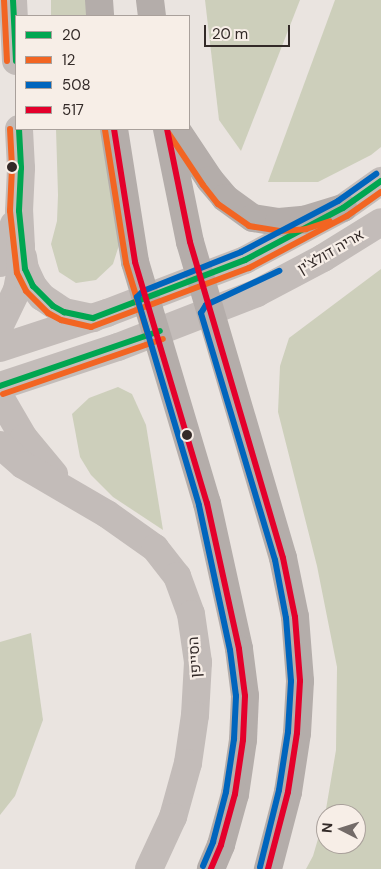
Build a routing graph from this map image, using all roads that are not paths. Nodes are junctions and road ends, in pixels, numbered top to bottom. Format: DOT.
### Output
graph roads {
  1 [pos="13,0"];
  2 [pos="99,0"];
  3 [pos="150,0"];
  4 [pos="100,15"];
  5 [pos="152,15"];
  6 [pos="15,41"];
  7 [pos="20,130"];
  8 [pos="114,130"];
  9 [pos="167,130"];
  10 [pos="177,130"];
  11 [pos="381,181"];
  12 [pos="344,208"];
  13 [pos="381,222"];
  14 [pos="11,255"];
  15 [pos="200,278"];
  16 [pos="146,299"];
  17 [pos="210,313"];
  18 [pos="93,318"];
  19 [pos="0,325"];
  20 [pos="156,333"];
  21 [pos="0,348"];
  22 [pos="0,386"];
  23 [pos="0,397"];
  24 [pos="0,445"];
  25 [pos="71,491"];
  26 [pos="149,869"];
  27 [pos="211,869"];
  28 [pos="268,869"];
  1 -- 6 [label="street"];
  2 -- 4 [label="main road"];
  3 -- 5 [label="main road"];
  7 -- 14 [label="street"];
  8 -- 16 [label="main road"];
  9 -- 15 [label="main road"];
  10 -- 12 [label="main road"];
  11 -- 12 [label="street"];
  12 -- 15 [label="street"];
  13 -- 17 [label="street, אריה דולצ'ין"];
  14 -- 18 [label="street"];
  14 -- 19 [label="street"];
  15 -- 16 [label="street"];
  15 -- 17 [label="main road"];
  16 -- 18 [label="street"];
  16 -- 20 [label="main road"];
  17 -- 20 [label="street, אריה דולצ'ין"];
  17 -- 28 [label="main road"];
  18 -- 21 [label="street"];
  20 -- 22 [label="street, אריה דולצ'ין"];
  20 -- 27 [label="main road"];
  23 -- 25 [label="street, הסייפן"];
  24 -- 25 [label="street, הסייפן"];
  25 -- 26 [label="street, הסייפן"];
}
